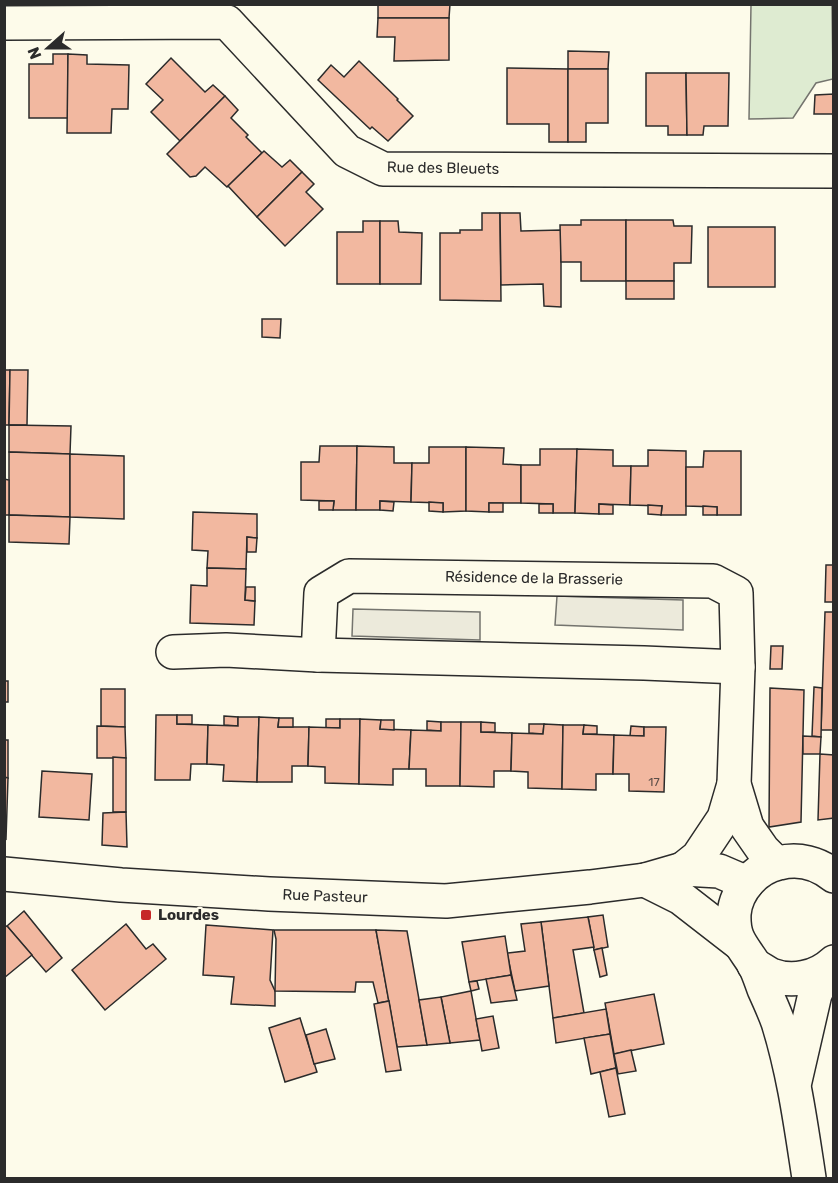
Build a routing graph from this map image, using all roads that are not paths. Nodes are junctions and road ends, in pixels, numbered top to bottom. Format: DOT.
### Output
graph roads {
  1 [pos="235,13"];
  2 [pos="4,23"];
  3 [pos="834,171"];
  4 [pos="173,652"];
  5 [pos="318,655"];
  6 [pos="738,668"];
  7 [pos="734,784"];
  8 [pos="776,863"];
  9 [pos="683,869"];
  10 [pos="4,874"];
  11 [pos="834,876"];
  12 [pos="645,880"];
  13 [pos="747,883"];
  14 [pos="747,954"];
  15 [pos="830,966"];
  16 [pos="794,1085"];
  17 [pos="809,1179"];
  1 -- 2 [label="street, Rue des Bleuets"];
  1 -- 3 [label="street, Rue des Bleuets"];
  4 -- 5 [label="street"];
  5 -- 6 [label="street"];
  5 -- 6 [label="street, Résidence de la Brasserie"];
  6 -- 7 [label="street, Résidence de la Brasserie"];
  7 -- 8 [label="street, Résidence de la Brasserie"];
  7 -- 9 [label="street"];
  8 -- 11 [label="street"];
  8 -- 13 [label="street"];
  9 -- 12 [label="street, Rue Pasteur"];
  9 -- 13 [label="street, Rue Pasteur"];
  10 -- 12 [label="street, Rue Pasteur"];
  12 -- 14 [label="street"];
  13 -- 14 [label="street"];
  14 -- 15 [label="street"];
  14 -- 16 [label="street"];
  15 -- 16 [label="street"];
  16 -- 17 [label="street"];
}
